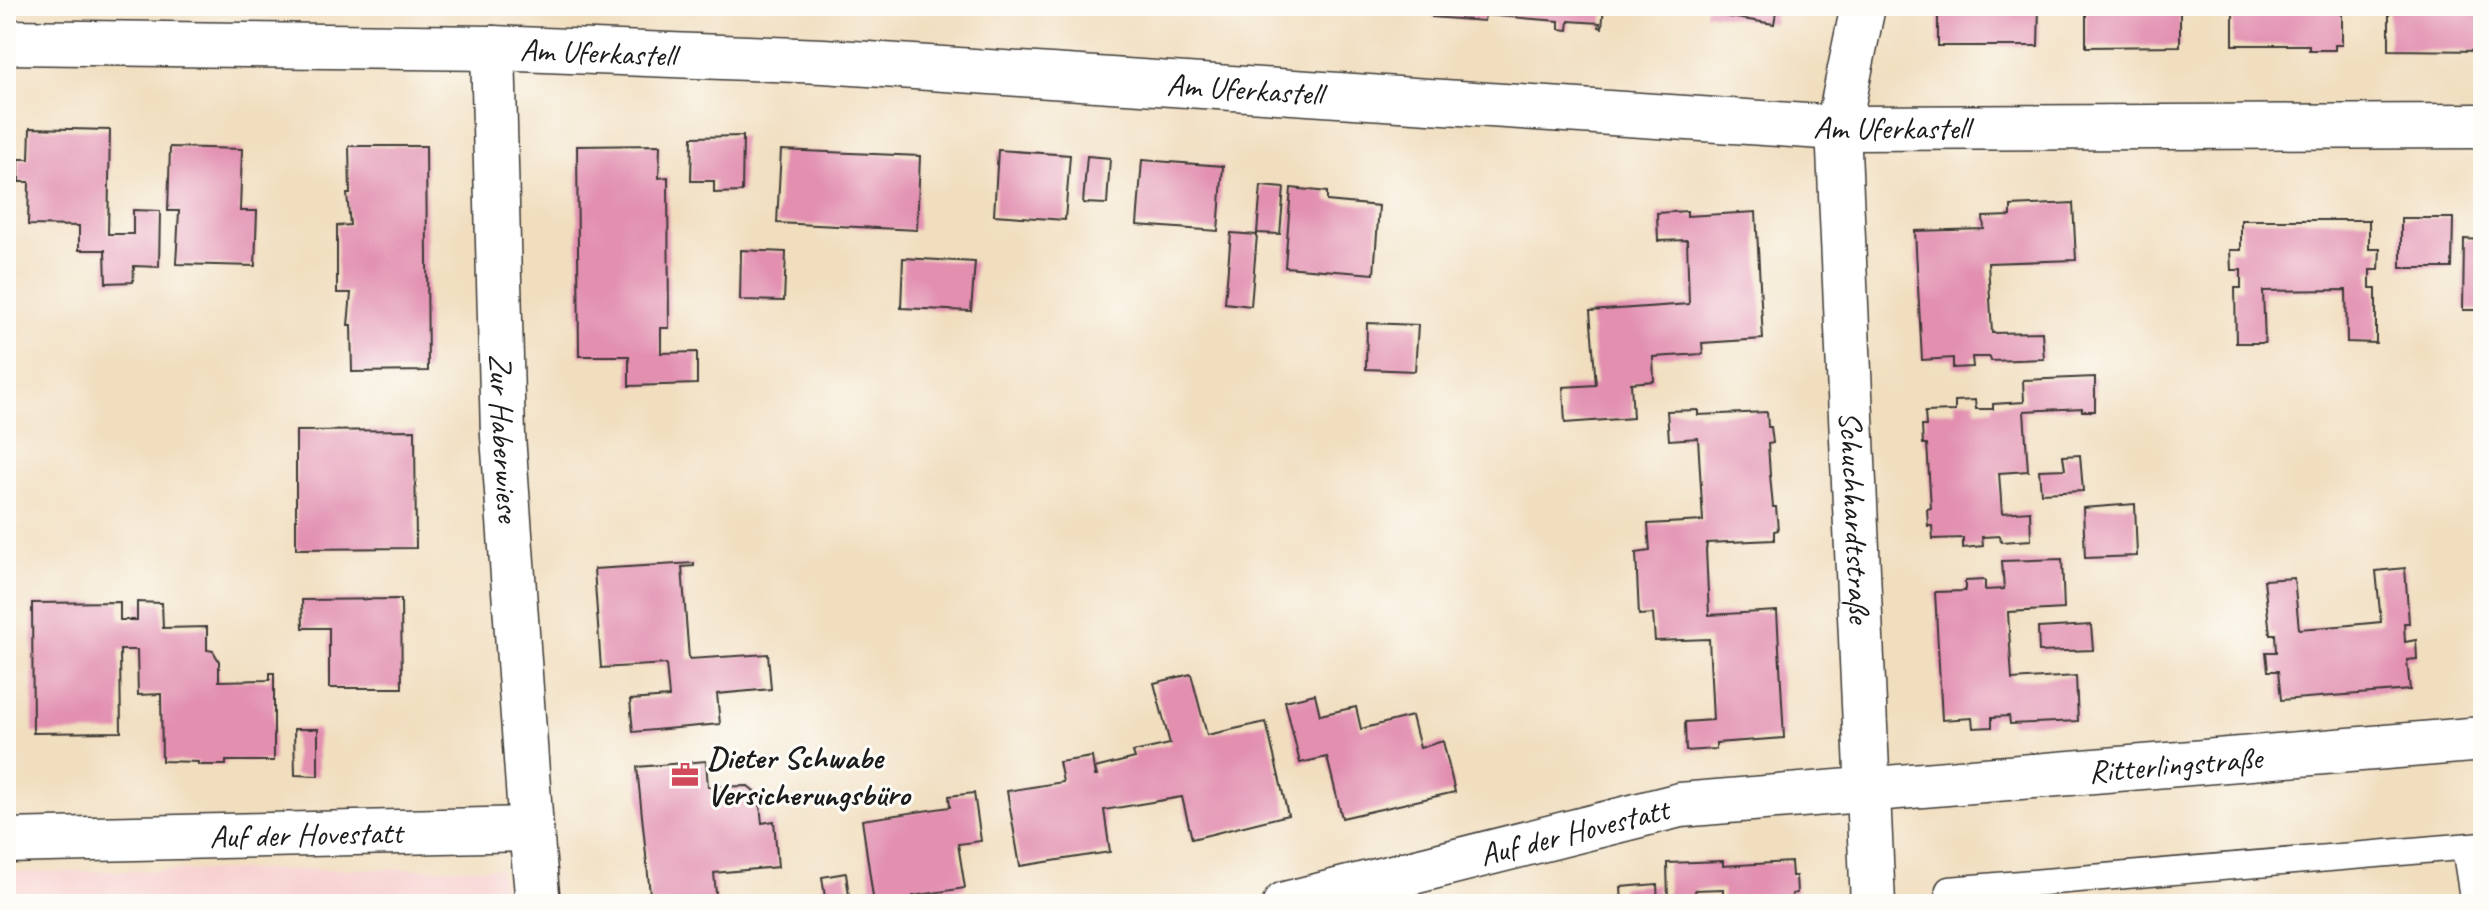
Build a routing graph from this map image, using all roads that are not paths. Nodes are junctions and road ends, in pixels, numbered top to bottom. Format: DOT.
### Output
graph roads {
  1 [pos="1863,6"];
  2 [pos="6,42"];
  3 [pos="493,48"];
  4 [pos="2483,126"];
  5 [pos="1838,128"];
  6 [pos="2483,739"];
  7 [pos="1867,788"];
  8 [pos="531,829"];
  9 [pos="6,841"];
  10 [pos="2474,846"];
  11 [pos="538,904"];
  12 [pos="1285,904"];
  13 [pos="1873,904"];
  14 [pos="1950,904"];
  15 [pos="2474,904"];
  1 -- 5 [label="street, Schuchhardtstraße"];
  2 -- 3 [label="street, Am Uferkastell"];
  3 -- 5 [label="street, Am Uferkastell"];
  3 -- 8 [label="street, Zur Haberwiese"];
  4 -- 5 [label="street, Am Uferkastell"];
  5 -- 7 [label="street, Schuchhardtstraße"];
  6 -- 7 [label="street, Ritterlingstraße"];
  7 -- 12 [label="street, Auf der Hovestatt"];
  7 -- 13 [label="street, Schuchhardtstraße"];
  8 -- 9 [label="street, Auf der Hovestatt"];
  8 -- 11 [label="street"];
  10 -- 14 [label="lane"];
  10 -- 15 [label="lane"];
}
